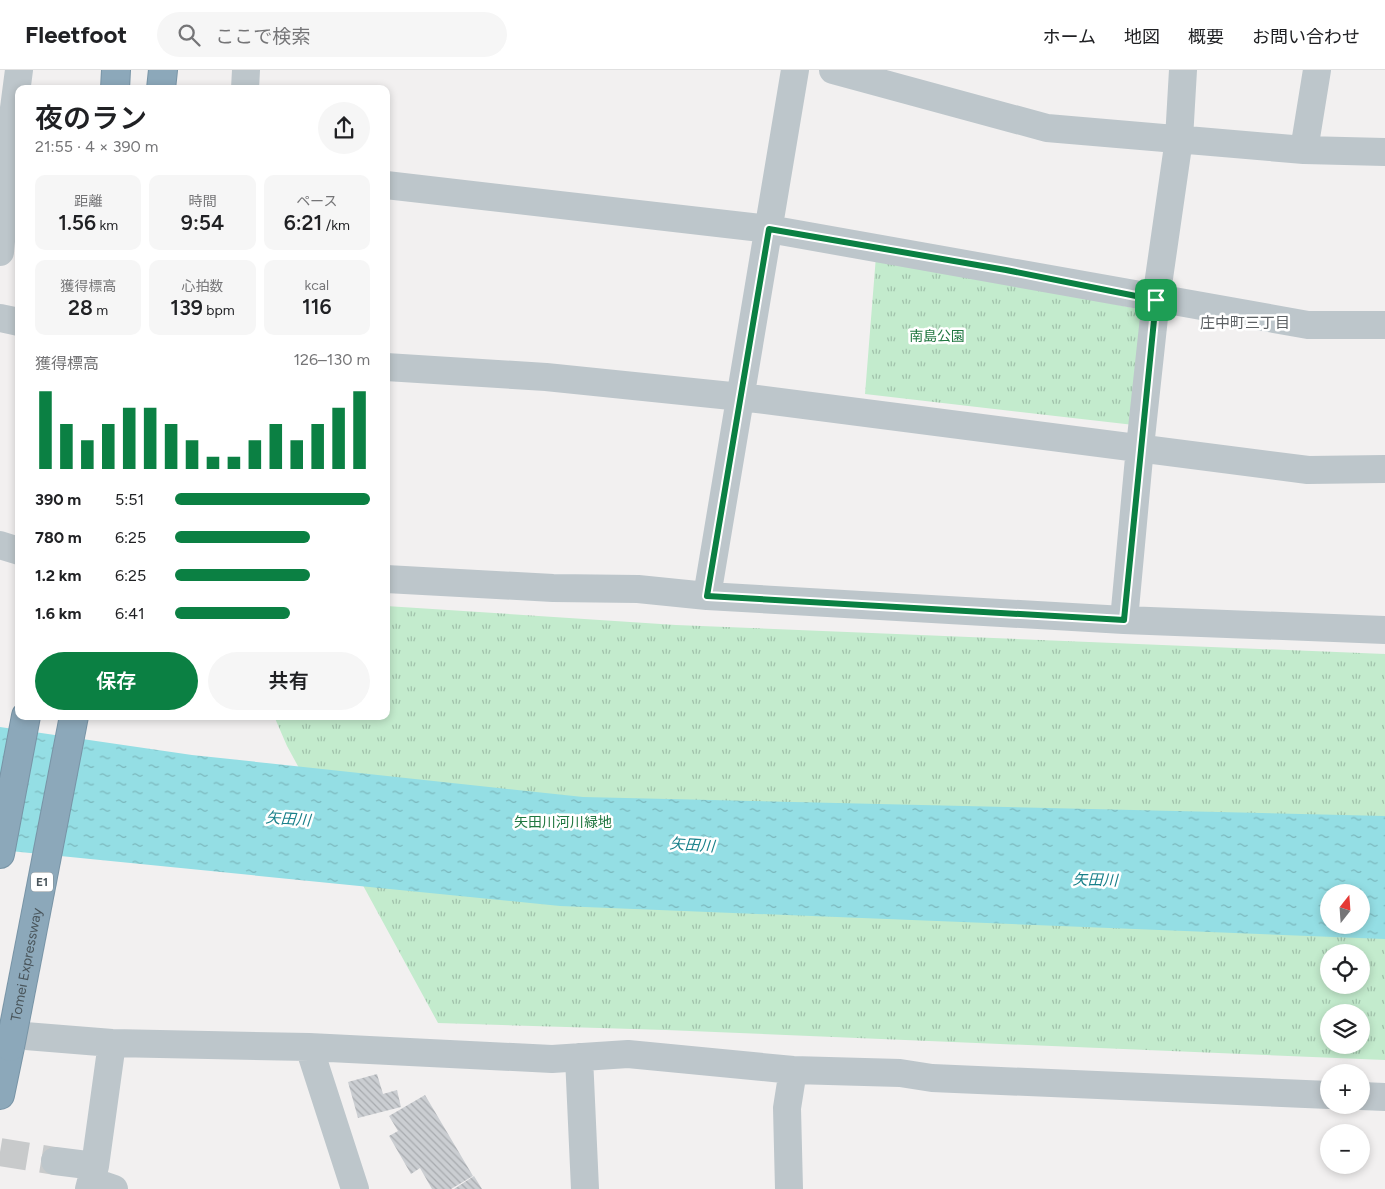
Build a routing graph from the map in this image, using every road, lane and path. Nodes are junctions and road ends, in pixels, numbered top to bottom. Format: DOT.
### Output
graph roads {
  1 [pos="20,70"];
  2 [pos="116,70"];
  3 [pos="163,70"];
  4 [pos="246,70"];
  5 [pos="795,70"];
  6 [pos="833,70"];
  7 [pos="1183,70"];
  8 [pos="1317,70"];
  9 [pos="16,85"];
  10 [pos="115,85"];
  11 [pos="161,85"];
  12 [pos="244,85"];
  13 [pos="15,91"];
  14 [pos="6,130"];
  15 [pos="1179,139"];
  16 [pos="1304,150"];
  17 [pos="1385,152"];
  18 [pos="390,185"];
  19 [pos="769,229"];
  20 [pos="0,252"];
  21 [pos="1156,300"];
  22 [pos="0,318"];
  23 [pos="15,321"];
  24 [pos="1385,325"];
  25 [pos="390,367"];
  26 [pos="741,397"];
  27 [pos="1140,447"];
  28 [pos="1385,469"];
  29 [pos="0,545"];
  30 [pos="15,550"];
  31 [pos="390,579"];
  32 [pos="707,596"];
  33 [pos="1124,620"];
  34 [pos="1385,630"];
  35 [pos="25,720"];
  36 [pos="73,720"];
  37 [pos="0,854"];
  38 [pos="5,1040"];
  39 [pos="112,1043"];
  40 [pos="309,1047"];
  41 [pos="579,1057"];
  42 [pos="793,1070"];
  43 [pos="0,1095"];
  44 [pos="1320,1095"];
  45 [pos="1370,1096"];
  46 [pos="1385,1097"];
  47 [pos="55,1161"];
  48 [pos="97,1181"];
  49 [pos="355,1189"];
  50 [pos="585,1189"];
  51 [pos="789,1189"];
  1 -- 9 [label="street"];
  2 -- 10 [label="highway"];
  3 -- 11 [label="highway"];
  4 -- 12 [label="street"];
  5 -- 19 [label="street"];
  6 -- 15 [label="street"];
  7 -- 15 [label="street"];
  8 -- 16 [label="street"];
  13 -- 14 [label="street"];
  14 -- 20 [label="street"];
  15 -- 16 [label="street"];
  15 -- 21 [label="street"];
  16 -- 17 [label="street"];
  18 -- 19 [label="street"];
  19 -- 21 [label="street"];
  19 -- 26 [label="street"];
  21 -- 24 [label="street"];
  21 -- 27 [label="street"];
  22 -- 23 [label="street"];
  25 -- 26 [label="street"];
  26 -- 27 [label="street"];
  26 -- 32 [label="street"];
  27 -- 28 [label="street"];
  27 -- 33 [label="street"];
  29 -- 30 [label="street"];
  31 -- 32 [label="street"];
  32 -- 33 [label="street"];
  33 -- 34 [label="street"];
  35 -- 37 [label="highway"];
  36 -- 38 [label="highway, Tomei Expressway / E1, bridge"];
  38 -- 39 [label="street"];
  38 -- 43 [label="highway, Tomei Expressway / E1"];
  39 -- 40 [label="street"];
  39 -- 48 [label="street"];
  40 -- 41 [label="street"];
  40 -- 49 [label="street"];
  41 -- 42 [label="street"];
  41 -- 50 [label="street"];
  42 -- 44 [label="street"];
  42 -- 51 [label="street"];
  45 -- 46 [label="street"];
  47 -- 48 [label="street"];
}
